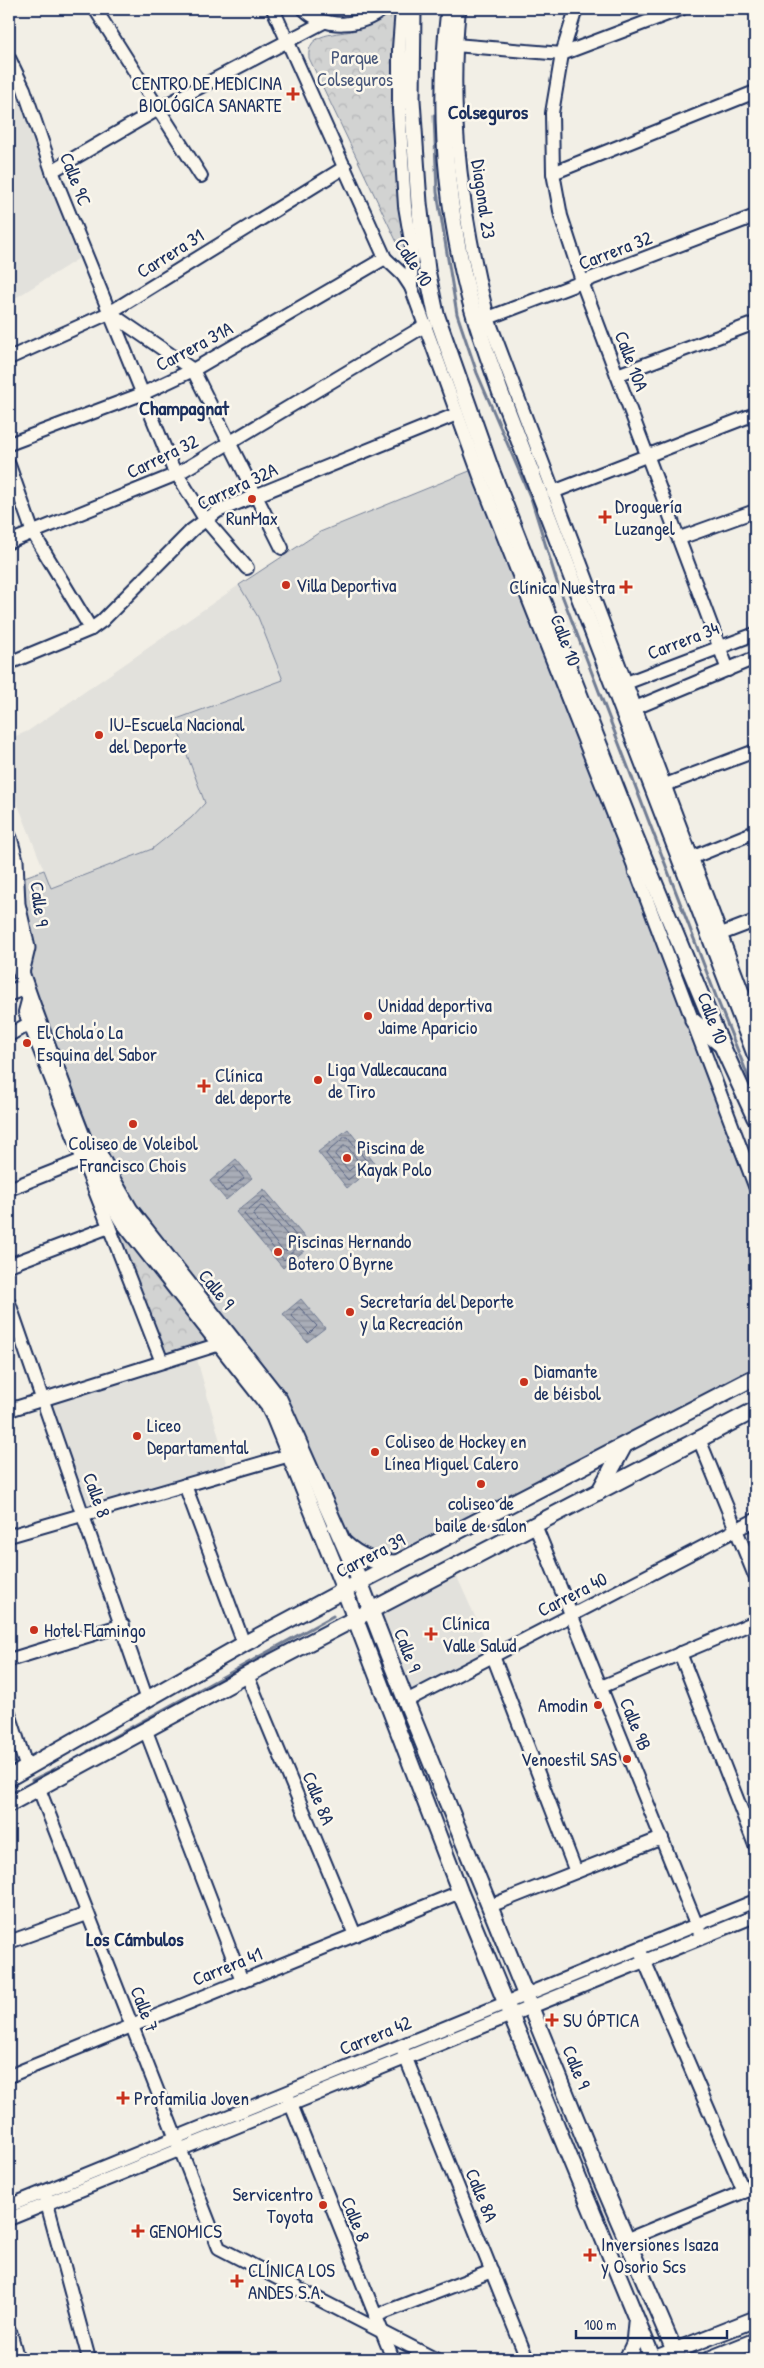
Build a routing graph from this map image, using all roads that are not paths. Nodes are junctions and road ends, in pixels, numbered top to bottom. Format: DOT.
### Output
graph roads {
  1 [pos="273,9"];
  2 [pos="304,9"];
  3 [pos="383,9"];
  4 [pos="402,9"];
  5 [pos="413,9"];
  6 [pos="449,9"];
  7 [pos="459,9"];
  8 [pos="576,9"];
  9 [pos="681,9"];
  10 [pos="97,12"];
  11 [pos="324,22"];
  12 [pos="288,40"];
  13 [pos="455,45"];
  14 [pos="562,54"];
  15 [pos="9,58"];
  16 [pos="755,92"];
  17 [pos="406,100"];
  18 [pos="160,108"];
  19 [pos="345,167"];
  20 [pos="52,172"];
  21 [pos="553,173"];
  22 [pos="201,176"];
  23 [pos="755,216"];
  24 [pos="385,258"];
  25 [pos="582,282"];
  26 [pos="411,287"];
  27 [pos="109,313"];
  28 [pos="488,318"];
  29 [pos="755,323"];
  30 [pos="426,325"];
  31 [pos="9,358"];
  32 [pos="192,370"];
  33 [pos="617,375"];
  34 [pos="507,390"];
  35 [pos="142,394"];
  36 [pos="463,411"];
  37 [pos="755,414"];
  38 [pos="229,442"];
  39 [pos="9,444"];
  40 [pos="647,456"];
  41 [pos="9,465"];
  42 [pos="490,467"];
  43 [pos="177,474"];
  44 [pos="483,484"];
  45 [pos="499,490"];
  46 [pos="554,492"];
  47 [pos="256,495"];
  48 [pos="755,511"];
  49 [pos="205,519"];
  50 [pos="33,533"];
  51 [pos="680,538"];
  52 [pos="9,542"];
  53 [pos="282,548"];
  54 [pos="247,568"];
  55 [pos="91,629"];
  56 [pos="755,634"];
  57 [pos="718,648"];
  58 [pos="755,658"];
  59 [pos="9,663"];
  60 [pos="728,670"];
  61 [pos="626,683"];
  62 [pos="635,708"];
  63 [pos="755,751"];
  64 [pos="664,785"];
  65 [pos="755,832"];
  66 [pos="635,836"];
  67 [pos="9,838"];
  68 [pos="691,858"];
  69 [pos="636,871"];
  70 [pos="755,921"];
  71 [pos="9,932"];
  72 [pos="721,934"];
  73 [pos="9,963"];
  74 [pos="25,986"];
  75 [pos="9,993"];
  76 [pos="753,1012"];
  77 [pos="693,1022"];
  78 [pos="30,1023"];
  79 [pos="9,1035"];
  80 [pos="722,1046"];
  81 [pos="754,1051"];
  82 [pos="753,1112"];
  83 [pos="82,1160"];
  84 [pos="755,1186"];
  85 [pos="9,1189"];
  86 [pos="109,1227"];
  87 [pos="159,1248"];
  88 [pos="156,1263"];
  89 [pos="9,1265"];
  90 [pos="9,1303"];
  91 [pos="220,1344"];
  92 [pos="162,1362"];
  93 [pos="754,1377"];
  94 [pos="43,1399"];
  95 [pos="9,1410"];
  96 [pos="755,1410"];
  97 [pos="699,1440"];
  98 [pos="624,1446"];
  99 [pos="290,1455"];
  100 [pos="185,1485"];
  101 [pos="599,1492"];
  102 [pos="84,1515"];
  103 [pos="755,1520"];
  104 [pos="535,1525"];
  105 [pos="736,1530"];
  106 [pos="9,1536"];
  107 [pos="341,1540"];
  108 [pos="399,1563"];
  109 [pos="755,1576"];
  110 [pos="360,1583"];
  111 [pos="344,1590"];
  112 [pos="370,1611"];
  113 [pos="571,1615"];
  114 [pos="354,1619"];
  115 [pos="755,1622"];
  116 [pos="123,1625"];
  117 [pos="244,1644"];
  118 [pos="680,1653"];
  119 [pos="493,1656"];
  120 [pos="9,1660"];
  121 [pos="248,1675"];
  122 [pos="601,1687"];
  123 [pos="147,1700"];
  124 [pos="406,1701"];
  125 [pos="9,1713"];
  126 [pos="146,1730"];
  127 [pos="55,1753"];
  128 [pos="84,1765"];
  129 [pos="27,1768"];
  130 [pos="9,1778"];
  131 [pos="39,1789"];
  132 [pos="9,1804"];
  133 [pos="662,1838"];
  134 [pos="755,1845"];
  135 [pos="576,1872"];
  136 [pos="460,1892"];
  137 [pos="490,1906"];
  138 [pos="754,1908"];
  139 [pos="87,1914"];
  140 [pos="697,1925"];
  141 [pos="355,1935"];
  142 [pos="702,1938"];
  143 [pos="9,1942"];
  144 [pos="640,1948"];
  145 [pos="645,1961"];
  146 [pos="242,1981"];
  147 [pos="528,2000"];
  148 [pos="508,2008"];
  149 [pos="131,2026"];
  150 [pos="403,2051"];
  151 [pos="9,2076"];
  152 [pos="288,2098"];
  153 [pos="569,2100"];
  154 [pos="561,2140"];
  155 [pos="177,2144"];
  156 [pos="569,2158"];
  157 [pos="601,2180"];
  158 [pos="750,2189"];
  159 [pos="45,2197"];
  160 [pos="9,2206"];
  161 [pos="9,2219"];
  162 [pos="626,2240"];
  163 [pos="492,2271"];
  164 [pos="375,2316"];
  165 [pos="636,2319"];
  166 [pos="755,2319"];
  167 [pos="381,2330"];
  168 [pos="9,2332"];
  169 [pos="755,2341"];
  170 [pos="676,2355"];
  171 [pos="726,2355"];
  172 [pos="425,2358"];
  173 [pos="16,2359"];
  174 [pos="89,2359"];
  175 [pos="392,2359"];
  176 [pos="527,2359"];
  177 [pos="627,2359"];
  178 [pos="653,2359"];
  179 [pos="710,2359"];
  1 -- 12 [label="street, Calle 10"];
  2 -- 11 [label="street"];
  3 -- 11 [label="street"];
  4 -- 17 [label="street"];
  5 -- 17 [label="main road"];
  6 -- 34 [label="main road"];
  7 -- 13 [label="street, Diagonal 23"];
  8 -- 14 [label="street, Calle 10A"];
  9 -- 14 [label="street"];
  10 -- 18 [label="street"];
  11 -- 12 [label="street"];
  12 -- 18 [label="street"];
  12 -- 19 [label="street, Calle 10"];
  13 -- 14 [label="street"];
  13 -- 28 [label="street, Diagonal 23"];
  14 -- 21 [label="street, Calle 10A"];
  15 -- 20 [label="street, Calle 9C"];
  16 -- 21 [label="street"];
  17 -- 26 [label="street"];
  17 -- 36 [label="main road"];
  18 -- 20 [label="street"];
  18 -- 22 [label="street"];
  19 -- 24 [label="street, Calle 10"];
  19 -- 27 [label="street, Carrera 31"];
  20 -- 27 [label="street, Calle 9C"];
  21 -- 25 [label="street, Calle 10A"];
  23 -- 25 [label="street, Carrera 32"];
  24 -- 26 [label="street, Calle 10"];
  24 -- 32 [label="street, Carrera 31A"];
  25 -- 28 [label="street, Carrera 32"];
  25 -- 33 [label="street, Calle 10A"];
  26 -- 30 [label="street, Calle 10"];
  27 -- 31 [label="street, Carrera 31"];
  27 -- 32 [label="street"];
  27 -- 35 [label="street, Calle 9C"];
  28 -- 34 [label="street, Diagonal 23"];
  29 -- 33 [label="street"];
  30 -- 36 [label="street, Calle 10"];
  30 -- 38 [label="street, Carrera 32"];
  32 -- 35 [label="street, Carrera 31A"];
  32 -- 38 [label="street"];
  33 -- 40 [label="street, Calle 10A"];
  34 -- 46 [label="street, Calle 10"];
  34 -- 81 [label="main road, Calle 10"];
  35 -- 39 [label="street, Carrera 31A"];
  35 -- 43 [label="street, Calle 9C"];
  36 -- 42 [label="main road, Calle 10"];
  36 -- 44 [label="street, Calle 10"];
  36 -- 47 [label="street, Carrera 32A"];
  37 -- 40 [label="street"];
  38 -- 43 [label="street, Carrera 32"];
  38 -- 47 [label="street"];
  40 -- 46 [label="street"];
  40 -- 51 [label="street, Calle 10A"];
  41 -- 50 [label="street"];
  42 -- 44 [label="main road"];
  42 -- 45 [label="main road, Calle 10"];
  43 -- 49 [label="street, Calle 9C"];
  43 -- 50 [label="street, Carrera 32"];
  44 -- 45 [label="main road"];
  44 -- 69 [label="street, Calle 10"];
  45 -- 66 [label="main road, Calle 10"];
  46 -- 61 [label="street, Calle 10"];
  47 -- 49 [label="street, Carrera 32A"];
  47 -- 53 [label="street"];
  48 -- 51 [label="street"];
  49 -- 54 [label="street, Calle 9C"];
  49 -- 55 [label="street, Carrera 32A"];
  50 -- 52 [label="street, Carrera 32"];
  50 -- 55 [label="street"];
  51 -- 57 [label="street, Calle 10A"];
  55 -- 59 [label="street, Carrera 32A"];
  56 -- 57 [label="street, Carrera 34"];
  57 -- 60 [label="street, Calle 10A"];
  57 -- 61 [label="street, Carrera 34"];
  58 -- 60 [label="street"];
  60 -- 62 [label="street"];
  61 -- 62 [label="street, Calle 10"];
  62 -- 64 [label="street, Calle 10"];
  63 -- 64 [label="street"];
  64 -- 68 [label="street, Calle 10"];
  65 -- 68 [label="street"];
  66 -- 69 [label="main road"];
  66 -- 80 [label="main road, Calle 10"];
  67 -- 74 [label="main road, Calle 9"];
  68 -- 72 [label="street, Calle 10"];
  69 -- 77 [label="street, Calle 10"];
  70 -- 72 [label="street"];
  71 -- 74 [label="main road, Calle 9"];
  72 -- 76 [label="street, Calle 10"];
  73 -- 74 [label="main road"];
  74 -- 75 [label="main road"];
  74 -- 78 [label="street, Calle 9"];
  74 -- 87 [label="main road, Calle 9"];
  74 -- 88 [label="main road, Calle 9"];
  76 -- 81 [label="main road"];
  77 -- 80 [label="main road"];
  77 -- 84 [label="street, Calle 10"];
  78 -- 79 [label="street"];
  78 -- 83 [label="street, Calle 9"];
  80 -- 82 [label="main road, Calle 10"];
  83 -- 85 [label="street"];
  83 -- 86 [label="street, Calle 9"];
  86 -- 89 [label="street"];
  86 -- 92 [label="street, Calle 9"];
  87 -- 88 [label="main road"];
  87 -- 107 [label="main road, Calle 9"];
  88 -- 91 [label="main road, Calle 9"];
  90 -- 94 [label="street, Calle 8"];
  91 -- 92 [label="street"];
  91 -- 99 [label="main road, Calle 9"];
  92 -- 94 [label="street"];
  93 -- 98 [label="main road, Carrera 39"];
  94 -- 95 [label="street"];
  94 -- 102 [label="street, Calle 8"];
  96 -- 97 [label="main road"];
  97 -- 101 [label="main road"];
  97 -- 105 [label="street"];
  98 -- 101 [label="main road"];
  98 -- 108 [label="main road, Carrera 39"];
  99 -- 100 [label="street"];
  99 -- 111 [label="main road, Calle 9"];
  100 -- 102 [label="street"];
  100 -- 117 [label="street"];
  101 -- 104 [label="main road"];
  102 -- 106 [label="street"];
  102 -- 116 [label="street, Calle 8"];
  103 -- 105 [label="street, Carrera 40"];
  104 -- 112 [label="main road"];
  104 -- 113 [label="street, Calle 9B"];
  105 -- 109 [label="street"];
  105 -- 113 [label="street, Carrera 40"];
  107 -- 108 [label="main road"];
  107 -- 110 [label="main road, Calle 9"];
  108 -- 110 [label="main road, Carrera 39"];
  110 -- 111 [label="main road, Carrera 39"];
  110 -- 112 [label="main road, Calle 9"];
  111 -- 114 [label="main road, Calle 9"];
  111 -- 117 [label="main road, Carrera 39"];
  112 -- 114 [label="main road"];
  112 -- 124 [label="main road, Calle 9"];
  113 -- 119 [label="street, Carrera 40"];
  113 -- 122 [label="street, Calle 9B"];
  114 -- 121 [label="main road"];
  114 -- 136 [label="main road, Calle 9"];
  115 -- 118 [label="street"];
  116 -- 120 [label="street"];
  116 -- 123 [label="street, Calle 8"];
  117 -- 123 [label="main road, Carrera 39"];
  118 -- 122 [label="street"];
  118 -- 134 [label="street"];
  119 -- 124 [label="street, Carrera 40"];
  119 -- 135 [label="street"];
  121 -- 126 [label="main road"];
  121 -- 141 [label="street, Calle 8A"];
  122 -- 133 [label="street, Calle 9B"];
  123 -- 127 [label="main road, Carrera 39"];
  124 -- 137 [label="main road, Calle 9"];
  125 -- 129 [label="street"];
  126 -- 128 [label="main road"];
  126 -- 146 [label="street"];
  127 -- 128 [label="main road"];
  127 -- 129 [label="main road, Carrera 39"];
  128 -- 131 [label="main road"];
  129 -- 130 [label="main road, Carrera 39"];
  131 -- 132 [label="main road"];
  131 -- 139 [label="street, Calle 7"];
  133 -- 135 [label="street"];
  133 -- 140 [label="street, Calle 9B"];
  135 -- 137 [label="street"];
  136 -- 141 [label="street, Carrera 41"];
  136 -- 148 [label="main road, Calle 9"];
  137 -- 147 [label="main road, Calle 9"];
  138 -- 140 [label="street, Carrera 42"];
  138 -- 142 [label="street, Carrera 42"];
  139 -- 143 [label="street"];
  139 -- 149 [label="street, Calle 7"];
  140 -- 142 [label="street, Calle 9B"];
  140 -- 144 [label="street, Carrera 42"];
  141 -- 146 [label="street, Carrera 41"];
  142 -- 145 [label="street, Carrera 42"];
  144 -- 145 [label="street"];
  144 -- 147 [label="street, Carrera 42"];
  145 -- 147 [label="street, Carrera 42"];
  145 -- 158 [label="street"];
  146 -- 149 [label="street, Carrera 41"];
  147 -- 148 [label="street, Carrera 42"];
  147 -- 153 [label="main road, Calle 9"];
  148 -- 150 [label="street, Carrera 42"];
  148 -- 154 [label="main road, Calle 9"];
  149 -- 151 [label="street, Carrera 41"];
  149 -- 155 [label="street, Calle 7"];
  150 -- 152 [label="street, Carrera 42"];
  150 -- 163 [label="street, Calle 8A"];
  152 -- 155 [label="street, Carrera 42"];
  152 -- 164 [label="street, Calle 8"];
  153 -- 154 [label="main road"];
  153 -- 157 [label="main road, Calle 9"];
  154 -- 156 [label="main road, Calle 9"];
  155 -- 159 [label="street, Carrera 42"];
  155 -- 167 [label="street, Calle 7"];
  156 -- 157 [label="main road"];
  156 -- 165 [label="main road, Calle 9"];
  157 -- 162 [label="main road, Calle 9"];
  158 -- 162 [label="street"];
  159 -- 160 [label="street, Carrera 42"];
  159 -- 161 [label="street, Carrera 42"];
  159 -- 174 [label="street"];
  162 -- 170 [label="main road, Calle 9"];
  163 -- 164 [label="street"];
  163 -- 176 [label="street, Calle 8A"];
  164 -- 167 [label="street, Calle 8"];
  165 -- 177 [label="main road"];
  165 -- 178 [label="main road, Calle 9"];
  166 -- 170 [label="main road"];
  167 -- 172 [label="street"];
  167 -- 175 [label="street, Calle 8"];
  168 -- 173 [label="main road"];
  169 -- 171 [label="main road"];
  170 -- 178 [label="main road"];
  171 -- 179 [label="main road"];
}
